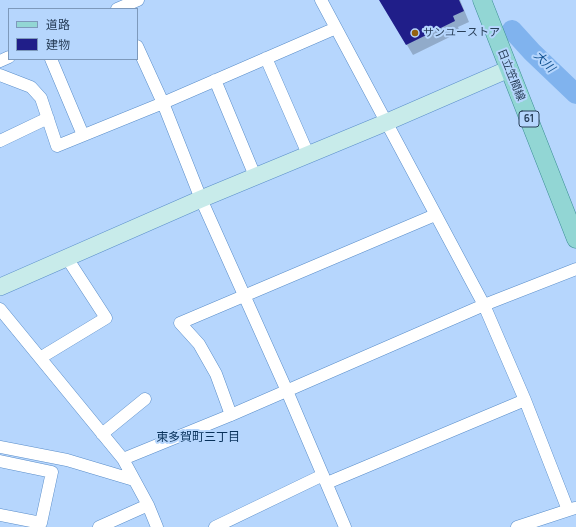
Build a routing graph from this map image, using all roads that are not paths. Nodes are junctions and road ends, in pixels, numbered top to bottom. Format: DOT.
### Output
graph roads {
  1 [pos="138,0"];
  2 [pos="321,0"];
  3 [pos="482,0"];
  4 [pos="119,6"];
  5 [pos="336,28"];
  6 [pos="138,48"];
  7 [pos="266,58"];
  8 [pos="51,60"];
  9 [pos="509,69"];
  10 [pos="0,75"];
  11 [pos="215,80"];
  12 [pos="162,103"];
  13 [pos="48,118"];
  14 [pos="387,122"];
  15 [pos="83,135"];
  16 [pos="0,141"];
  17 [pos="308,154"];
  18 [pos="255,176"];
  19 [pos="201,199"];
  20 [pos="435,214"];
  21 [pos="576,239"];
  22 [pos="67,258"];
  23 [pos="576,269"];
  24 [pos="0,287"];
  25 [pos="245,296"];
  26 [pos="484,305"];
  27 [pos="0,309"];
  28 [pos="40,358"];
  29 [pos="287,391"];
  30 [pos="145,399"];
  31 [pos="526,400"];
  32 [pos="231,415"];
  33 [pos="102,434"];
  34 [pos="0,447"];
  35 [pos="123,459"];
  36 [pos="0,461"];
  37 [pos="325,479"];
  38 [pos="134,480"];
  39 [pos="148,505"];
  40 [pos="572,509"];
  41 [pos="0,515"];
  42 [pos="29,524"];
  43 [pos="99,527"];
  44 [pos="157,527"];
  45 [pos="215,527"];
  46 [pos="345,527"];
  47 [pos="517,527"];
  1 -- 4 [label="street"];
  2 -- 5 [label="street"];
  3 -- 9 [label="main road, 日立笠間線 / 61"];
  5 -- 7 [label="street"];
  5 -- 14 [label="street"];
  6 -- 12 [label="street"];
  7 -- 11 [label="street"];
  7 -- 17 [label="street"];
  8 -- 15 [label="street"];
  9 -- 14 [label="street"];
  9 -- 21 [label="main road, 日立笠間線 / 61"];
  10 -- 13 [label="street"];
  11 -- 12 [label="street"];
  11 -- 18 [label="street"];
  12 -- 15 [label="street"];
  12 -- 19 [label="street"];
  13 -- 15 [label="street"];
  13 -- 16 [label="street"];
  14 -- 17 [label="street"];
  14 -- 20 [label="street"];
  17 -- 18 [label="street"];
  18 -- 19 [label="street"];
  19 -- 22 [label="street"];
  19 -- 25 [label="street"];
  20 -- 25 [label="street"];
  20 -- 26 [label="street"];
  22 -- 24 [label="street"];
  22 -- 28 [label="street"];
  23 -- 26 [label="street"];
  25 -- 29 [label="street"];
  25 -- 32 [label="street"];
  26 -- 29 [label="street"];
  26 -- 31 [label="street"];
  27 -- 28 [label="street"];
  28 -- 33 [label="street"];
  29 -- 32 [label="street"];
  29 -- 37 [label="street"];
  30 -- 33 [label="street"];
  31 -- 37 [label="street"];
  31 -- 40 [label="street"];
  32 -- 35 [label="street"];
  33 -- 35 [label="street"];
  34 -- 38 [label="street"];
  35 -- 38 [label="street"];
  36 -- 42 [label="street"];
  37 -- 45 [label="street"];
  37 -- 46 [label="street"];
  38 -- 39 [label="street"];
  39 -- 43 [label="street"];
  39 -- 44 [label="street"];
  40 -- 47 [label="street"];
  41 -- 42 [label="street"];
}
